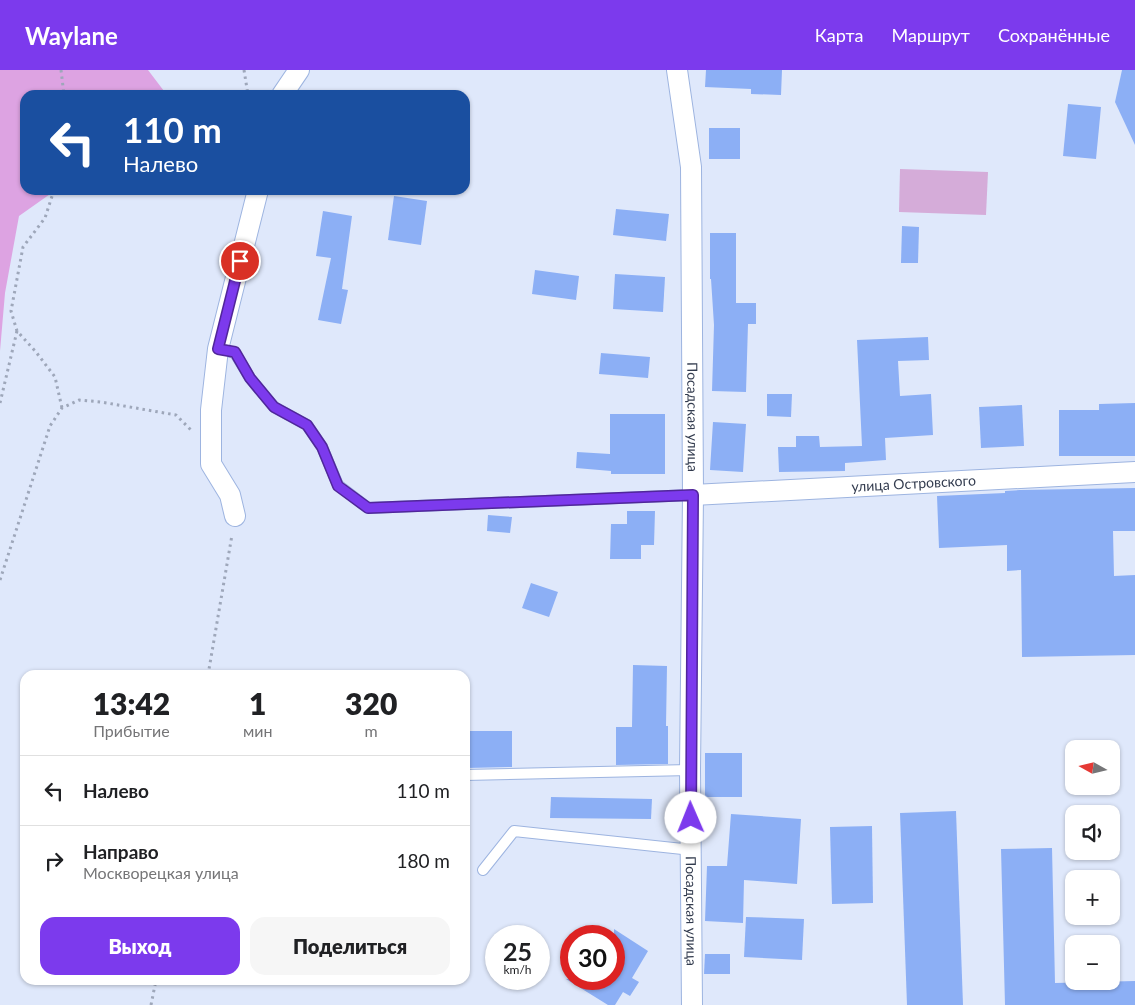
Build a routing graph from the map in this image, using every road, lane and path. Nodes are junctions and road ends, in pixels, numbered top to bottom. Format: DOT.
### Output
graph roads {
  1 [pos="61,70"];
  2 [pos="244,70"];
  3 [pos="300,70"];
  4 [pos="677,70"];
  5 [pos="63,90"];
  6 [pos="247,90"];
  7 [pos="286,90"];
  8 [pos="52,195"];
  9 [pos="257,195"];
  10 [pos="17,331"];
  11 [pos="218,349"];
  12 [pos="0,403"];
  13 [pos="62,408"];
  14 [pos="210,449"];
  15 [pos="1135,472"];
  16 [pos="693,495"];
  17 [pos="235,516"];
  18 [pos="0,580"];
  19 [pos="209,670"];
  20 [pos="690,770"];
  21 [pos="470,775"];
  22 [pos="692,850"];
  23 [pos="483,870"];
  24 [pos="155,985"];
  25 [pos="151,1005"];
  26 [pos="692,1005"];
  1 -- 5 [label="path"];
  2 -- 6 [label="path"];
  3 -- 7 [label="street"];
  4 -- 16 [label="street, Посадская улица"];
  8 -- 10 [label="path"];
  9 -- 11 [label="street"];
  10 -- 12 [label="path"];
  10 -- 13 [label="path"];
  11 -- 14 [label="street"];
  11 -- 16 [label="lane"];
  13 -- 14 [label="path"];
  13 -- 18 [label="path"];
  14 -- 17 [label="street"];
  15 -- 16 [label="street, улица Островского"];
  16 -- 20 [label="street, Посадская улица"];
  17 -- 19 [label="path"];
  20 -- 21 [label="lane"];
  20 -- 22 [label="street, Посадская улица"];
  22 -- 23 [label="lane"];
  22 -- 26 [label="street, Посадская улица"];
  24 -- 25 [label="path"];
}
